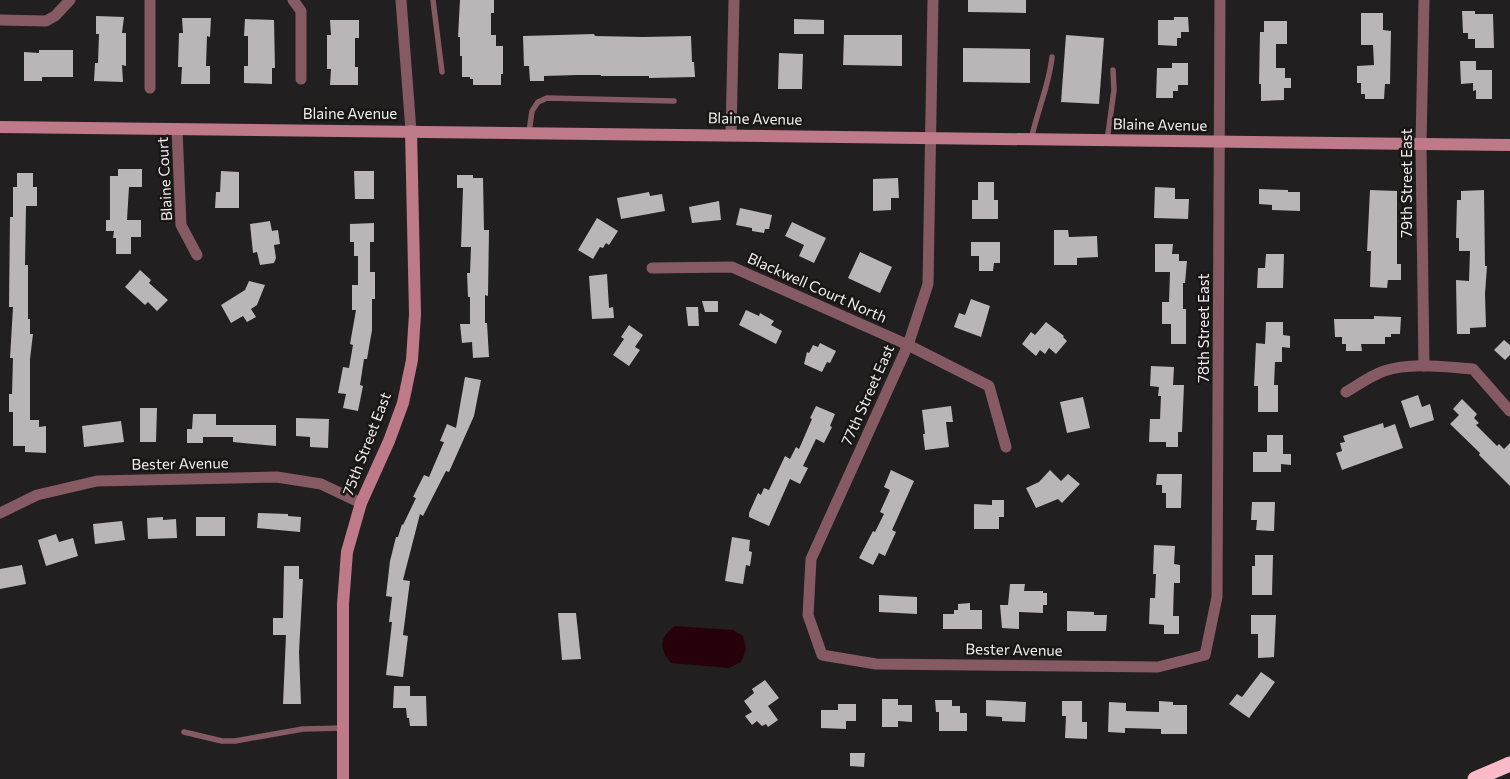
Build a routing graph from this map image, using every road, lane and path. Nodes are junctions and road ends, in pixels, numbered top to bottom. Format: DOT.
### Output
graph roads {
  1 [pos="70,0"];
  2 [pos="150,0"];
  3 [pos="292,0"];
  4 [pos="401,0"];
  5 [pos="433,0"];
  6 [pos="734,0"];
  7 [pos="933,0"];
  8 [pos="1220,0"];
  9 [pos="1424,0"];
  10 [pos="0,20"];
  11 [pos="1052,57"];
  12 [pos="1113,70"];
  13 [pos="442,72"];
  14 [pos="301,79"];
  15 [pos="150,88"];
  16 [pos="674,101"];
  17 [pos="0,127"];
  18 [pos="177,129"];
  19 [pos="411,131"];
  20 [pos="529,132"];
  21 [pos="731,135"];
  22 [pos="932,139"];
  23 [pos="1031,140"];
  24 [pos="1107,141"];
  25 [pos="1220,142"];
  26 [pos="1421,144"];
  27 [pos="1510,145"];
  28 [pos="197,254"];
  29 [pos="652,268"];
  30 [pos="908,345"];
  31 [pos="1424,366"];
  32 [pos="1346,392"];
  33 [pos="1510,412"];
  34 [pos="1006,447"];
  35 [pos="361,503"];
  36 [pos="0,513"];
  37 [pos="822,655"];
  38 [pos="1205,655"];
  39 [pos="343,728"];
  40 [pos="184,732"];
  41 [pos="1510,764"];
  42 [pos="343,779"];
  43 [pos="1475,779"];
  1 -- 10 [label="street"];
  2 -- 15 [label="street"];
  3 -- 14 [label="street"];
  4 -- 19 [label="street, 75th Street East"];
  5 -- 13 [label="lane"];
  6 -- 21 [label="street"];
  7 -- 22 [label="street, 77th Street East"];
  8 -- 25 [label="street, 78th Street East"];
  9 -- 26 [label="street, 79th Street East"];
  11 -- 23 [label="lane"];
  12 -- 24 [label="lane"];
  16 -- 20 [label="lane"];
  17 -- 18 [label="street, Blaine Avenue"];
  18 -- 19 [label="street, Blaine Avenue"];
  18 -- 28 [label="street, Blaine Court"];
  19 -- 20 [label="street, Blaine Avenue"];
  19 -- 35 [label="street, 75th Street East"];
  20 -- 21 [label="street, Blaine Avenue"];
  21 -- 22 [label="street, Blaine Avenue"];
  22 -- 23 [label="street, Blaine Avenue"];
  22 -- 30 [label="street, 77th Street East"];
  23 -- 24 [label="street, Blaine Avenue"];
  24 -- 25 [label="street, Blaine Avenue"];
  25 -- 26 [label="street, Blaine Avenue"];
  25 -- 38 [label="street, 78th Street East"];
  26 -- 27 [label="street, Blaine Avenue"];
  26 -- 31 [label="street, 79th Street East"];
  29 -- 30 [label="street, Blackwell Court North"];
  30 -- 34 [label="street, Blackwell Court North"];
  30 -- 37 [label="street, 77th Street East"];
  31 -- 32 [label="street"];
  31 -- 33 [label="street"];
  35 -- 36 [label="street, Bester Avenue"];
  35 -- 39 [label="street, 75th Street East"];
  37 -- 38 [label="street, Bester Avenue"];
  39 -- 40 [label="lane"];
  39 -- 42 [label="street, 75th Street East"];
  41 -- 43 [label="highway"];
}
